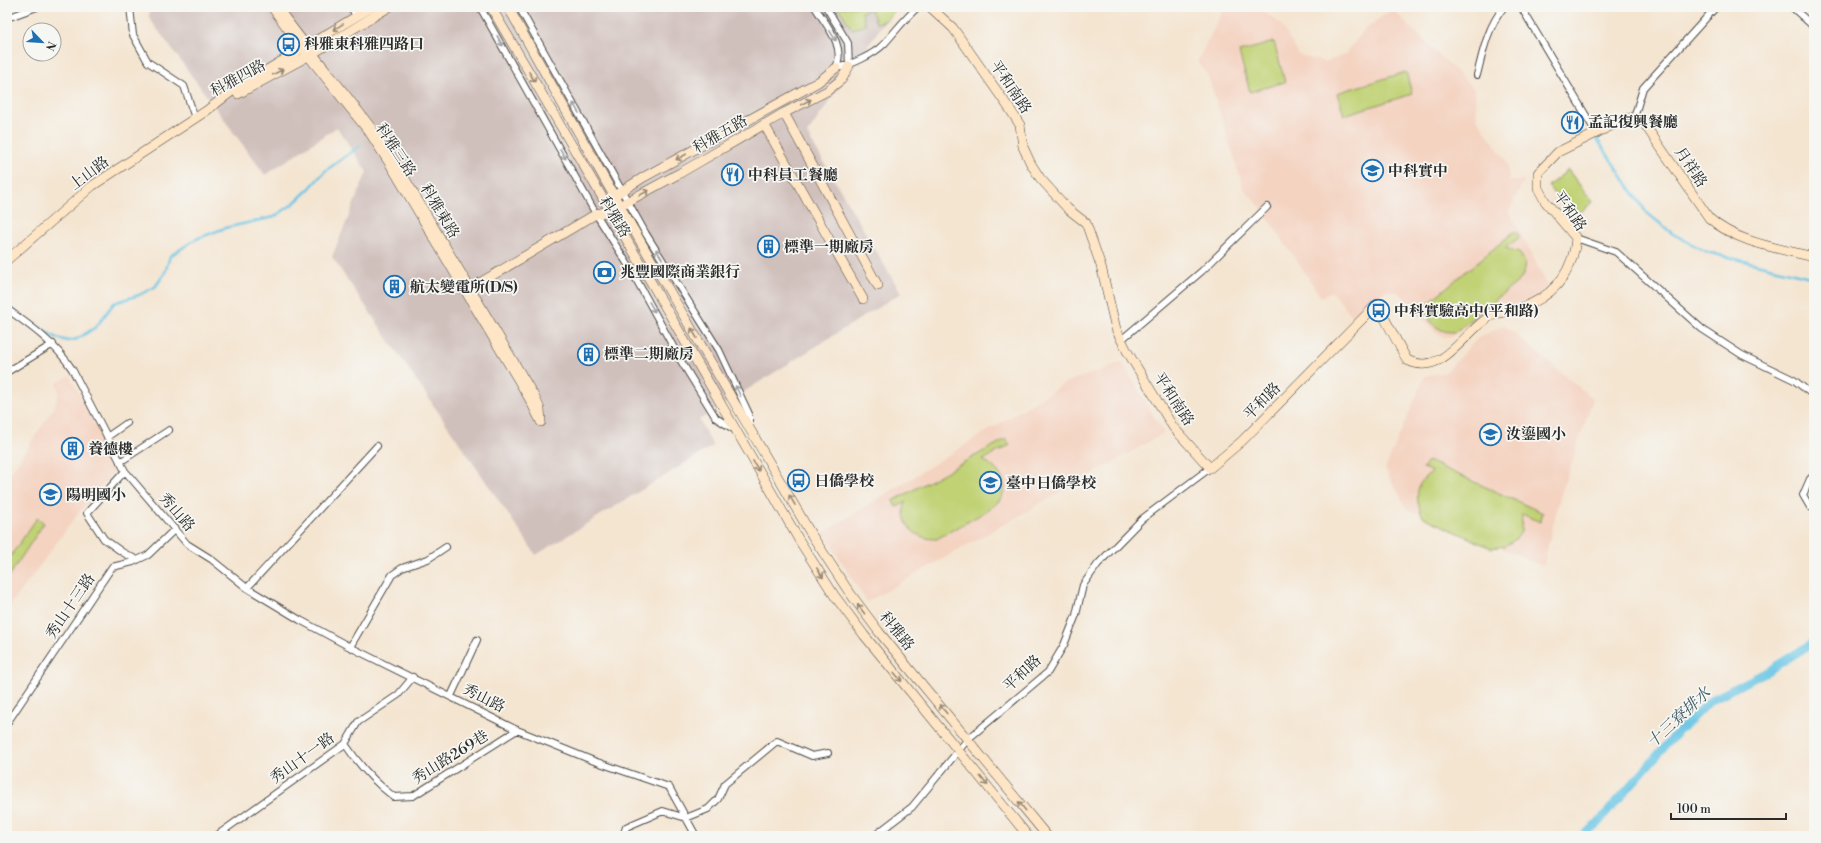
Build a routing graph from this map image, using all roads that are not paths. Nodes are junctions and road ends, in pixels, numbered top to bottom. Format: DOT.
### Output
graph roads {
  1 [pos="37,7"];
  2 [pos="130,7"];
  3 [pos="272,7"];
  4 [pos="277,7"];
  5 [pos="351,7"];
  6 [pos="372,7"];
  7 [pos="389,7"];
  8 [pos="480,7"];
  9 [pos="491,7"];
  10 [pos="508,7"];
  11 [pos="519,7"];
  12 [pos="815,7"];
  13 [pos="826,7"];
  14 [pos="918,7"];
  15 [pos="930,7"];
  16 [pos="1504,7"];
  17 [pos="1521,7"];
  18 [pos="1716,7"];
  19 [pos="1792,7"];
  20 [pos="356,16"];
  21 [pos="7,18"];
  22 [pos="1814,27"];
  23 [pos="304,47"];
  24 [pos="310,55"];
  25 [pos="849,66"];
  26 [pos="836,68"];
  27 [pos="1477,75"];
  28 [pos="206,111"];
  29 [pos="784,113"];
  30 [pos="195,118"];
  31 [pos="1634,118"];
  32 [pos="764,124"];
  33 [pos="1595,135"];
  34 [pos="623,191"];
  35 [pos="614,196"];
  36 [pos="629,201"];
  37 [pos="606,202"];
  38 [pos="620,206"];
  39 [pos="1267,207"];
  40 [pos="610,211"];
  41 [pos="596,214"];
  42 [pos="1576,238"];
  43 [pos="1814,257"];
  44 [pos="7,260"];
  45 [pos="878,286"];
  46 [pos="468,290"];
  47 [pos="863,299"];
  48 [pos="7,309"];
  49 [pos="1121,340"];
  50 [pos="53,344"];
  51 [pos="7,372"];
  52 [pos="1814,396"];
  53 [pos="128,423"];
  54 [pos="749,427"];
  55 [pos="169,430"];
  56 [pos="737,432"];
  57 [pos="107,437"];
  58 [pos="376,446"];
  59 [pos="120,462"];
  60 [pos="1210,468"];
  61 [pos="125,471"];
  62 [pos="1814,475"];
  63 [pos="1810,507"];
  64 [pos="175,529"];
  65 [pos="446,547"];
  66 [pos="137,560"];
  67 [pos="247,588"];
  68 [pos="477,640"];
  69 [pos="350,647"];
  70 [pos="413,677"];
  71 [pos="451,696"];
  72 [pos="7,722"];
  73 [pos="517,730"];
  74 [pos="968,739"];
  75 [pos="345,744"];
  76 [pos="960,751"];
  77 [pos="828,753"];
  78 [pos="686,818"];
  79 [pos="216,836"];
  80 [pos="623,836"];
  81 [pos="696,836"];
  82 [pos="874,836"];
  83 [pos="1028,836"];
  84 [pos="1047,836"];
  1 -- 21 [label="street"];
  2 -- 30 [label="street"];
  3 -- 23 [label="street"];
  4 -- 23 [label="street"];
  5 -- 20 [label="street"];
  6 -- 20 [label="street, 科雅四路"];
  7 -- 24 [label="street, 科雅四路"];
  8 -- 41 [label="street, 科雅路, one-way"];
  9 -- 37 [label="street, 科雅路, one-way"];
  10 -- 35 [label="street, 科雅路"];
  34 -- 11 [label="street, 科雅路, one-way"];
  12 -- 26 [label="street, one-way"];
  13 -- 25 [label="street"];
  14 -- 25 [label="street"];
  15 -- 49 [label="street, 平和南路"];
  16 -- 27 [label="street"];
  17 -- 33 [label="street"];
  18 -- 31 [label="street"];
  19 -- 22 [label="street"];
  20 -- 23 [label="street, 科雅四路, one-way"];
  23 -- 24 [label="street, 科雅三路"];
  23 -- 28 [label="street, 科雅四路"];
  28 -- 24 [label="street, 科雅四路, one-way"];
  24 -- 46 [label="street, 科雅三路"];
  25 -- 26 [label="street"];
  29 -- 25 [label="street, 科雅五路, one-way"];
  26 -- 34 [label="street, 科雅五路, one-way"];
  28 -- 30 [label="street, 上山路"];
  29 -- 32 [label="street, 科雅五路"];
  29 -- 45 [label="street"];
  30 -- 44 [label="street, 上山路"];
  31 -- 33 [label="street"];
  31 -- 43 [label="street, 月祥路"];
  36 -- 32 [label="street, 科雅五路, one-way"];
  32 -- 47 [label="street"];
  33 -- 42 [label="street, 平和路"];
  34 -- 35 [label="street, 科雅五路"];
  34 -- 36 [label="street, 科雅路"];
  35 -- 37 [label="street, 科雅五路"];
  35 -- 38 [label="street, 科雅路"];
  36 -- 38 [label="street, 科雅五路"];
  54 -- 36 [label="street, 科雅路, one-way"];
  37 -- 40 [label="street, 科雅路"];
  37 -- 41 [label="street, 科雅五路"];
  38 -- 40 [label="street, 科雅五路"];
  54 -- 38 [label="street, 科雅路, one-way"];
  39 -- 49 [label="street"];
  40 -- 41 [label="street, 科雅五路"];
  40 -- 56 [label="street, 科雅路"];
  41 -- 46 [label="street, 科雅五路"];
  41 -- 56 [label="street, 科雅路, one-way"];
  42 -- 52 [label="street"];
  42 -- 60 [label="street, 平和路"];
  46 -- 46 [label="street, 科雅三路"];
  48 -- 50 [label="street, 秀山路"];
  49 -- 60 [label="street, 平和南路"];
  50 -- 51 [label="street"];
  50 -- 57 [label="street, 秀山路"];
  53 -- 57 [label="street"];
  74 -- 54 [label="street, 科雅路, one-way"];
  55 -- 59 [label="street"];
  56 -- 76 [label="street, 科雅路, one-way"];
  57 -- 59 [label="street, 秀山路"];
  58 -- 67 [label="street"];
  59 -- 61 [label="street, 秀山路"];
  60 -- 74 [label="street, 平和路"];
  61 -- 64 [label="street, 秀山路"];
  61 -- 66 [label="street"];
  62 -- 63 [label="street"];
  64 -- 66 [label="street, 秀山十三路"];
  64 -- 67 [label="street, 秀山路"];
  65 -- 69 [label="street"];
  66 -- 72 [label="street, 秀山十三路"];
  67 -- 69 [label="street, 秀山路"];
  68 -- 71 [label="street"];
  69 -- 70 [label="street, 秀山路"];
  70 -- 71 [label="street, 秀山路"];
  70 -- 75 [label="street, 秀山十一路"];
  71 -- 73 [label="street, 秀山路"];
  73 -- 75 [label="street, 秀山路269巷"];
  73 -- 78 [label="street, 秀山路"];
  74 -- 76 [label="street, 平和路"];
  84 -- 74 [label="street, 科雅路, one-way"];
  75 -- 79 [label="street, 秀山十一路"];
  76 -- 82 [label="street, 平和路"];
  76 -- 83 [label="street, 科雅路, one-way"];
  77 -- 78 [label="street"];
  78 -- 80 [label="street"];
  78 -- 81 [label="street, 秀山路"];
}
